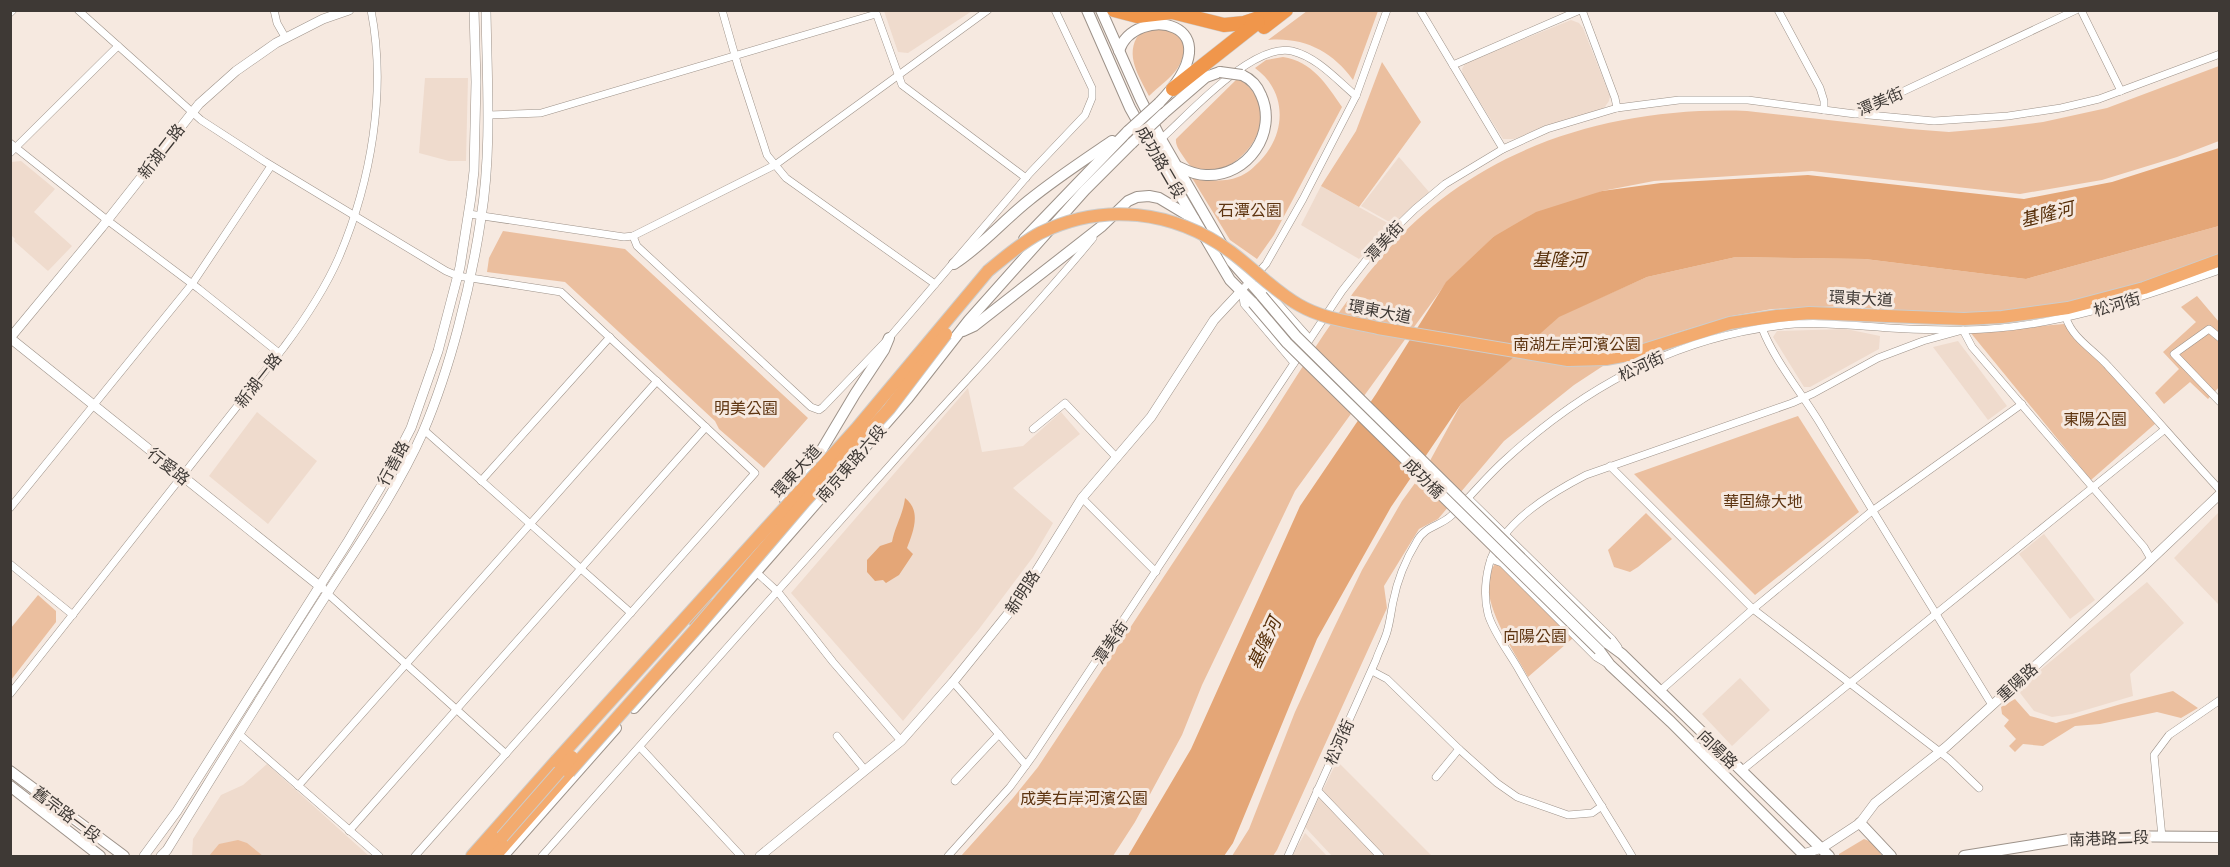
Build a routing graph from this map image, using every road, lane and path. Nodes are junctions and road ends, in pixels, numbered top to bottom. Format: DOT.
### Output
graph roads {
  1 [pos="78,10"];
  2 [pos="274,10"];
  3 [pos="349,10"];
  4 [pos="371,10"];
  5 [pos="474,10"];
  6 [pos="486,10"];
  7 [pos="722,10"];
  8 [pos="988,10"];
  9 [pos="1055,10"];
  10 [pos="1087,10"];
  11 [pos="1101,10"];
  12 [pos="1114,10"];
  13 [pos="1286,10"];
  14 [pos="1387,10"];
  15 [pos="1420,10"];
  16 [pos="1581,10"];
  17 [pos="1778,10"];
  18 [pos="2076,10"];
  19 [pos="2081,10"];
  20 [pos="875,12"];
  21 [pos="1271,13"];
  22 [pos="285,37"];
  23 [pos="118,46"];
  24 [pos="1119,51"];
  25 [pos="2220,54"];
  26 [pos="735,57"];
  27 [pos="1453,65"];
  28 [pos="898,75"];
  29 [pos="1206,77"];
  30 [pos="1173,89"];
  31 [pos="2121,91"];
  32 [pos="1356,96"];
  33 [pos="1617,108"];
  34 [pos="1824,110"];
  35 [pos="191,113"];
  36 [pos="1856,114"];
  37 [pos="489,115"];
  38 [pos="1128,131"];
  39 [pos="1161,139"];
  40 [pos="12,148"];
  41 [pos="1503,149"];
  42 [pos="775,165"];
  43 [pos="272,166"];
  44 [pos="1179,167"];
  45 [pos="1026,178"];
  46 [pos="469,214"];
  47 [pos="355,215"];
  48 [pos="482,216"];
  49 [pos="1194,219"];
  50 [pos="107,220"];
  51 [pos="1102,226"];
  52 [pos="633,236"];
  53 [pos="2220,260"];
  54 [pos="954,264"];
  55 [pos="2220,270"];
  56 [pos="458,276"];
  57 [pos="470,278"];
  58 [pos="192,284"];
  59 [pos="935,284"];
  60 [pos="1246,286"];
  61 [pos="1258,299"];
  62 [pos="2066,318"];
  63 [pos="1762,328"];
  64 [pos="1963,330"];
  65 [pos="960,333"];
  66 [pos="610,337"];
  67 [pos="10,338"];
  68 [pos="889,338"];
  69 [pos="1309,338"];
  70 [pos="2220,339"];
  71 [pos="279,353"];
  72 [pos="1294,363"];
  73 [pos="657,381"];
  74 [pos="1805,397"];
  75 [pos="2220,402"];
  76 [pos="2022,404"];
  77 [pos="95,406"];
  78 [pos="706,427"];
  79 [pos="1034,429"];
  80 [pos="424,430"];
  81 [pos="2164,430"];
  82 [pos="1117,458"];
  83 [pos="1610,466"];
  84 [pos="810,470"];
  85 [pos="182,476"];
  86 [pos="481,481"];
  87 [pos="2094,488"];
  88 [pos="2220,492"];
  89 [pos="1082,498"];
  90 [pos="1468,498"];
  91 [pos="10,508"];
  92 [pos="1872,511"];
  93 [pos="531,525"];
  94 [pos="1506,534"];
  95 [pos="736,556"];
  96 [pos="1491,559"];
  97 [pos="2151,559"];
  98 [pos="10,564"];
  99 [pos="581,569"];
  100 [pos="757,571"];
  101 [pos="1156,572"];
  102 [pos="318,586"];
  103 [pos="711,588"];
  104 [pos="778,592"];
  105 [pos="328,594"];
  106 [pos="726,594"];
  107 [pos="1753,609"];
  108 [pos="631,613"];
  109 [pos="1937,614"];
  110 [pos="73,615"];
  111 [pos="694,620"];
  112 [pos="1603,647"];
  113 [pos="1622,654"];
  114 [pos="406,664"];
  115 [pos="1610,664"];
  116 [pos="1372,671"];
  117 [pos="953,682"];
  118 [pos="1851,684"];
  119 [pos="1660,691"];
  120 [pos="612,692"];
  121 [pos="10,694"];
  122 [pos="2220,700"];
  123 [pos="1992,705"];
  124 [pos="456,710"];
  125 [pos="632,710"];
  126 [pos="239,734"];
  127 [pos="999,734"];
  128 [pos="837,736"];
  129 [pos="901,741"];
  130 [pos="640,747"];
  131 [pos="1459,749"];
  132 [pos="1939,752"];
  133 [pos="506,754"];
  134 [pos="1026,765"];
  135 [pos="865,770"];
  136 [pos="10,771"];
  137 [pos="1741,771"];
  138 [pos="1436,777"];
  139 [pos="956,781"];
  140 [pos="10,786"];
  141 [pos="298,786"];
  142 [pos="1979,788"];
  143 [pos="1317,790"];
  144 [pos="1602,806"];
  145 [pos="1860,823"];
  146 [pos="349,831"];
  147 [pos="2162,837"];
  148 [pos="2220,837"];
  149 [pos="1826,852"];
  150 [pos="100,856"];
  151 [pos="124,856"];
  152 [pos="144,856"];
  153 [pos="161,856"];
  154 [pos="379,856"];
  155 [pos="415,856"];
  156 [pos="469,856"];
  157 [pos="483,856"];
  158 [pos="495,856"];
  159 [pos="503,856"];
  160 [pos="542,856"];
  161 [pos="741,856"];
  162 [pos="760,856"];
  163 [pos="948,856"];
  164 [pos="1288,856"];
  165 [pos="1380,856"];
  166 [pos="1632,856"];
  167 [pos="1803,856"];
  168 [pos="1891,856"];
  169 [pos="1964,856"];
  1 -- 23 [label="street"];
  2 -- 22 [label="street"];
  3 -- 22 [label="street, 新湖二路"];
  4 -- 47 [label="street, 新湖一路"];
  5 -- 46 [label="street, 行善路"];
  6 -- 37 [label="street, 行善路"];
  7 -- 26 [label="street"];
  8 -- 28 [label="street"];
  9 -- 45 [label="street"];
  10 -- 49 [label="main road, 成功路二段"];
  11 -- 24 [label="main road, 成功路二段"];
  12 -- 21 [label="highway"];
  13 -- 29 [label="highway"];
  14 -- 32 [label="street"];
  15 -- 27 [label="street"];
  16 -- 27 [label="street"];
  16 -- 33 [label="street"];
  17 -- 34 [label="street"];
  18 -- 36 [label="street, 潭美街"];
  19 -- 31 [label="street"];
  20 -- 26 [label="street"];
  20 -- 28 [label="street"];
  21 -- 30 [label="highway"];
  22 -- 35 [label="street, 新湖二路"];
  23 -- 35 [label="street"];
  23 -- 40 [label="street"];
  24 -- 30 [label="main road"];
  24 -- 39 [label="main road, 成功路二段"];
  25 -- 31 [label="street"];
  26 -- 37 [label="street"];
  26 -- 42 [label="street"];
  27 -- 41 [label="street"];
  28 -- 42 [label="street"];
  28 -- 45 [label="street"];
  29 -- 44 [label="main road, bridge"];
  29 -- 65 [label="main road, 南京東路六段, bridge"];
  30 -- 38 [label="main road, bridge"];
  31 -- 36 [label="street"];
  32 -- 39 [label="street"];
  32 -- 60 [label="street"];
  33 -- 34 [label="street, 潭美街"];
  33 -- 41 [label="street, 潭美街"];
  34 -- 36 [label="street, 潭美街"];
  35 -- 43 [label="street"];
  35 -- 50 [label="street, 新湖二路"];
  37 -- 48 [label="street, 行善路"];
  38 -- 54 [label="main road"];
  38 -- 84 [label="main road, 南京東路六段"];
  39 -- 44 [label="main road, 成功路二段"];
  40 -- 50 [label="street"];
  41 -- 69 [label="street, 潭美街"];
  42 -- 52 [label="street"];
  42 -- 59 [label="street"];
  43 -- 47 [label="street"];
  43 -- 58 [label="street"];
  44 -- 60 [label="main road, 成功路二段"];
  45 -- 54 [label="street"];
  46 -- 48 [label="street"];
  46 -- 56 [label="street, 行善路"];
  47 -- 56 [label="street"];
  47 -- 71 [label="street, 新湖一路"];
  48 -- 52 [label="street"];
  48 -- 57 [label="street, 行善路"];
  49 -- 51 [label="main road"];
  49 -- 60 [label="main road, 成功路二段"];
  50 -- 58 [label="street"];
  50 -- 67 [label="street, 新湖二路"];
  51 -- 65 [label="main road"];
  51 -- 104 [label="street, 南京東路六段"];
  52 -- 68 [label="street"];
  53 -- 103 [label="highway, 環東大道, bridge"];
  53 -- 106 [label="highway, 環東大道, bridge"];
  54 -- 59 [label="street"];
  55 -- 62 [label="street, 松河街"];
  56 -- 57 [label="street"];
  56 -- 102 [label="street, 行善路"];
  57 -- 66 [label="street"];
  57 -- 80 [label="street, 行善路"];
  58 -- 71 [label="street"];
  58 -- 77 [label="street"];
  59 -- 68 [label="street"];
  60 -- 61 [label="main road, 成功路二段"];
  60 -- 69 [label="street"];
  60 -- 72 [label="street"];
  60 -- 82 [label="street, 新明路"];
  61 -- 112 [label="main road, 成功橋, bridge"];
  62 -- 64 [label="street, 松河街"];
  62 -- 81 [label="street"];
  63 -- 64 [label="street, 松河街"];
  63 -- 74 [label="street"];
  63 -- 90 [label="street, 松河街"];
  64 -- 74 [label="street"];
  64 -- 76 [label="street"];
  65 -- 100 [label="main road, 南京東路六段"];
  66 -- 73 [label="street"];
  66 -- 86 [label="street"];
  67 -- 77 [label="street, 行愛路"];
  68 -- 84 [label="main road"];
  69 -- 72 [label="street, 潭美街"];
  70 -- 75 [label="street"];
  71 -- 85 [label="street, 新湖一路"];
  72 -- 101 [label="street, 潭美街"];
  73 -- 78 [label="street"];
  73 -- 93 [label="street"];
  74 -- 83 [label="street"];
  74 -- 92 [label="street"];
  76 -- 87 [label="street"];
  76 -- 92 [label="street"];
  77 -- 85 [label="street, 行愛路"];
  77 -- 91 [label="street"];
  78 -- 99 [label="street"];
  78 -- 108 [label="street"];
  79 -- 82 [label="street"];
  80 -- 86 [label="street"];
  80 -- 105 [label="street, 行善路"];
  81 -- 87 [label="street"];
  81 -- 88 [label="street"];
  82 -- 89 [label="street, 新明路"];
  83 -- 94 [label="street"];
  83 -- 107 [label="street"];
  84 -- 95 [label="main road, 南京東路六段"];
  85 -- 102 [label="street, 行愛路"];
  85 -- 110 [label="street, 新湖一路"];
  86 -- 93 [label="street"];
  87 -- 97 [label="street"];
  87 -- 109 [label="street"];
  88 -- 97 [label="street, 重陽路"];
  89 -- 101 [label="street"];
  89 -- 117 [label="street, 新明路"];
  90 -- 94 [label="street"];
  90 -- 116 [label="street, 松河街"];
  92 -- 107 [label="street"];
  92 -- 109 [label="street"];
  93 -- 99 [label="street"];
  93 -- 114 [label="street"];
  94 -- 96 [label="street"];
  94 -- 113 [label="street"];
  95 -- 100 [label="street"];
  95 -- 120 [label="main road, 南京東路六段"];
  96 -- 115 [label="street"];
  96 -- 144 [label="street"];
  97 -- 123 [label="street, 重陽路"];
  98 -- 110 [label="street"];
  99 -- 108 [label="street"];
  99 -- 124 [label="street"];
  100 -- 104 [label="street"];
  100 -- 125 [label="main road, 南京東路六段"];
  101 -- 134 [label="street, 潭美街"];
  102 -- 105 [label="street, 行愛路"];
  102 -- 152 [label="street, 行善路"];
  103 -- 111 [label="highway, bridge"];
  103 -- 156 [label="highway, 環東大道, bridge"];
  104 -- 129 [label="street"];
  104 -- 130 [label="street, 南京東路六段"];
  105 -- 114 [label="street"];
  105 -- 126 [label="street, 行善路"];
  106 -- 111 [label="highway, bridge"];
  106 -- 158 [label="highway, 環東大道, bridge"];
  107 -- 118 [label="street"];
  107 -- 119 [label="street"];
  108 -- 133 [label="street"];
  109 -- 118 [label="street"];
  109 -- 123 [label="street"];
  110 -- 121 [label="street, 新湖一路"];
  111 -- 157 [label="highway, bridge"];
  112 -- 113 [label="main road, 向陽路"];
  112 -- 115 [label="main road, 向陽路"];
  113 -- 119 [label="main road, 向陽路"];
  114 -- 124 [label="street"];
  114 -- 141 [label="street"];
  115 -- 167 [label="main road, 向陽路"];
  116 -- 131 [label="street"];
  116 -- 143 [label="street, 松河街"];
  117 -- 127 [label="street"];
  117 -- 129 [label="street, 新明路"];
  118 -- 132 [label="street"];
  118 -- 137 [label="street"];
  119 -- 137 [label="main road, 向陽路"];
  120 -- 125 [label="main road"];
  120 -- 156 [label="main road, 南京東路六段"];
  122 -- 147 [label="street"];
  123 -- 132 [label="street, 重陽路"];
  124 -- 133 [label="street"];
  124 -- 146 [label="street"];
  125 -- 159 [label="main road, 南京東路六段"];
  126 -- 141 [label="street"];
  126 -- 153 [label="street, 行善路"];
  127 -- 134 [label="street"];
  127 -- 139 [label="street"];
  128 -- 135 [label="street"];
  129 -- 135 [label="street, 新明路"];
  130 -- 160 [label="street, 南京東路六段"];
  130 -- 161 [label="street"];
  131 -- 138 [label="street"];
  131 -- 144 [label="street"];
  132 -- 142 [label="street"];
  132 -- 145 [label="street, 重陽路"];
  133 -- 155 [label="street"];
  134 -- 163 [label="street, 潭美街"];
  135 -- 162 [label="street, 新明路"];
  136 -- 151 [label="main road, 舊宗路一段"];
  137 -- 149 [label="main road, 向陽路"];
  140 -- 150 [label="main road, 舊宗路一段"];
  141 -- 146 [label="street"];
  143 -- 164 [label="street, 松河街"];
  143 -- 165 [label="street"];
  144 -- 166 [label="street"];
  145 -- 149 [label="street, 重陽路"];
  145 -- 168 [label="main road"];
  146 -- 154 [label="street"];
  147 -- 148 [label="main road, 南港路二段"];
  147 -- 169 [label="main road, 南港路二段"];
  149 -- 167 [label="street, 重陽路"];
}
